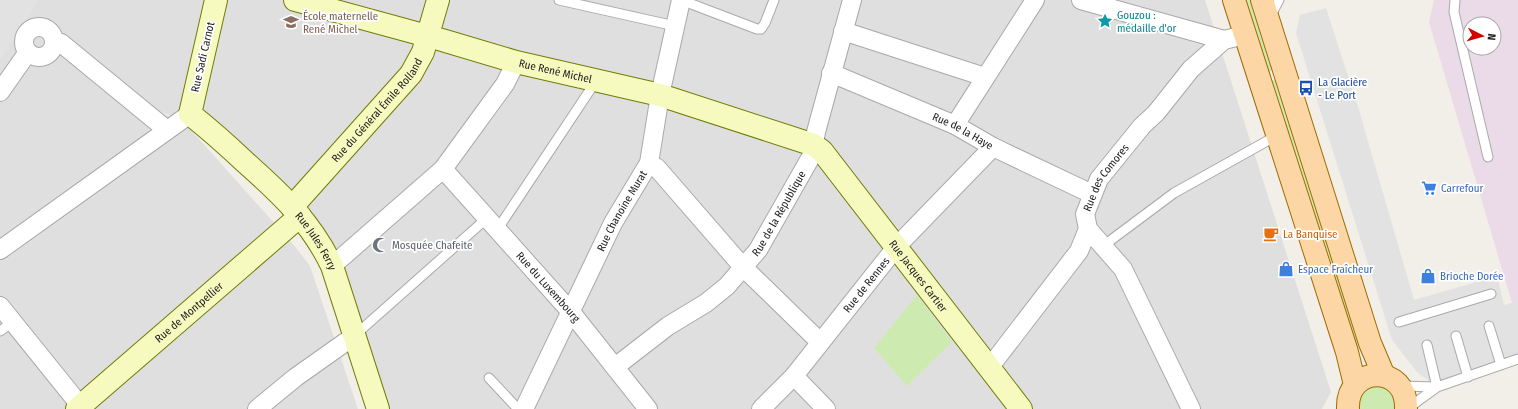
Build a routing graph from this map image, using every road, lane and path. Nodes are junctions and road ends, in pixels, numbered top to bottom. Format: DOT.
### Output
graph roads {
  1 [pos="216,0"];
  2 [pos="295,0"];
  3 [pos="438,0"];
  4 [pos="559,0"];
  5 [pos="681,0"];
  6 [pos="774,0"];
  7 [pos="852,0"];
  8 [pos="1035,0"];
  9 [pos="1081,0"];
  10 [pos="1234,0"];
  11 [pos="1279,0"];
  12 [pos="1455,0"];
  13 [pos="1265,10"];
  14 [pos="674,26"];
  15 [pos="1189,29"];
  16 [pos="843,31"];
  17 [pos="1245,34"];
  18 [pos="428,36"];
  19 [pos="1224,40"];
  20 [pos="54,43"];
  21 [pos="28,52"];
  22 [pos="516,62"];
  23 [pos="1191,68"];
  24 [pos="832,73"];
  25 [pos="985,77"];
  26 [pos="596,81"];
  27 [pos="0,92"];
  28 [pos="660,95"];
  29 [pos="190,114"];
  30 [pos="955,125"];
  31 [pos="167,130"];
  32 [pos="1276,136"];
  33 [pos="814,145"];
  34 [pos="994,147"];
  35 [pos="1488,157"];
  36 [pos="649,163"];
  37 [pos="443,170"];
  38 [pos="1092,194"];
  39 [pos="296,211"];
  40 [pos="492,225"];
  41 [pos="1088,229"];
  42 [pos="896,246"];
  43 [pos="1103,246"];
  44 [pos="0,250"];
  45 [pos="332,266"];
  46 [pos="743,268"];
  47 [pos="1491,294"];
  48 [pos="0,306"];
  49 [pos="571,312"];
  50 [pos="1399,322"];
  51 [pos="7,326"];
  52 [pos="1489,326"];
  53 [pos="354,336"];
  54 [pos="1456,336"];
  55 [pos="820,342"];
  56 [pos="1427,345"];
  57 [pos="1518,359"];
  58 [pos="1501,365"];
  59 [pos="615,367"];
  60 [pos="989,368"];
  61 [pos="794,376"];
  62 [pos="1468,376"];
  63 [pos="489,378"];
  64 [pos="1392,381"];
  65 [pos="1355,385"];
  66 [pos="1437,387"];
  67 [pos="80,408"];
  68 [pos="257,409"];
  69 [pos="378,409"];
  70 [pos="518,409"];
  71 [pos="524,409"];
  72 [pos="648,409"];
  73 [pos="761,409"];
  74 [pos="826,409"];
  75 [pos="1021,409"];
  76 [pos="1191,409"];
  77 [pos="1347,409"];
  78 [pos="1406,409"];
  1 -- 29 [label="street, Rue Sadi Carnot"];
  2 -- 18 [label="street, Rue René Michel"];
  3 -- 18 [label="street, Rue du Général Émile Rolland"];
  4 -- 14 [label="lane"];
  5 -- 6 [label="lane"];
  5 -- 14 [label="street, Rue Chanoine Murat"];
  7 -- 16 [label="street, Rue de la République"];
  8 -- 25 [label="street"];
  9 -- 15 [label="street"];
  10 -- 17 [label="main road"];
  11 -- 13 [label="lane"];
  12 -- 35 [label="lane"];
  13 -- 64 [label="main road"];
  14 -- 28 [label="street, Rue Chanoine Murat"];
  15 -- 19 [label="street"];
  15 -- 23 [label="street"];
  16 -- 24 [label="street, Rue de la République"];
  16 -- 25 [label="street"];
  17 -- 19 [label="street, Rue des Comores"];
  17 -- 32 [label="main road"];
  18 -- 22 [label="street, Rue René Michel"];
  18 -- 39 [label="street, Rue du Général Émile Rolland"];
  19 -- 23 [label="street, Rue des Comores"];
  20 -- 21 [label="street"];
  20 -- 21 [label="street"];
  20 -- 31 [label="street"];
  21 -- 27 [label="street"];
  22 -- 26 [label="street, Rue René Michel"];
  22 -- 37 [label="street"];
  23 -- 38 [label="street, Rue des Comores"];
  24 -- 30 [label="street, Rue de la Haye"];
  24 -- 33 [label="street, Rue de la République"];
  25 -- 30 [label="street"];
  26 -- 28 [label="street, Rue René Michel"];
  26 -- 40 [label="lane"];
  28 -- 33 [label="street, Rue René Michel"];
  28 -- 36 [label="street, Rue Chanoine Murat"];
  29 -- 31 [label="street"];
  29 -- 39 [label="street, Rue Jules Ferry"];
  30 -- 34 [label="street, Rue de la Haye"];
  31 -- 44 [label="street"];
  32 -- 43 [label="lane"];
  32 -- 65 [label="main road"];
  33 -- 42 [label="street, Rue Jacques Cartier"];
  33 -- 46 [label="street, Rue de la République"];
  34 -- 38 [label="street, Rue de la Haye"];
  34 -- 42 [label="street, Rue de Rennes"];
  36 -- 46 [label="street"];
  36 -- 49 [label="street, Rue Chanoine Murat"];
  37 -- 40 [label="street, Rue du Luxembourg"];
  37 -- 45 [label="street"];
  38 -- 41 [label="street, Rue des Comores"];
  39 -- 45 [label="street, Rue Jules Ferry"];
  39 -- 67 [label="street, Rue de Montpellier"];
  40 -- 49 [label="street, Rue du Luxembourg"];
  40 -- 53 [label="lane"];
  41 -- 43 [label="street"];
  41 -- 60 [label="street, Rue des Comores"];
  42 -- 55 [label="street, Rue de Rennes"];
  42 -- 60 [label="street, Rue Jacques Cartier"];
  43 -- 76 [label="street"];
  45 -- 53 [label="street, Rue Jules Ferry"];
  46 -- 55 [label="street"];
  46 -- 59 [label="street, Rue de la République"];
  47 -- 50 [label="lane"];
  48 -- 51 [label="street"];
  49 -- 59 [label="street, Rue du Luxembourg"];
  49 -- 71 [label="street, Rue Chanoine Murat"];
  51 -- 67 [label="street"];
  52 -- 58 [label="lane"];
  53 -- 68 [label="street"];
  53 -- 69 [label="street, Rue Jules Ferry"];
  54 -- 62 [label="lane"];
  55 -- 61 [label="street, Rue de Rennes"];
  56 -- 66 [label="lane"];
  57 -- 58 [label="lane"];
  58 -- 62 [label="lane"];
  59 -- 72 [label="street, Rue du Luxembourg"];
  60 -- 75 [label="street, Rue Jacques Cartier"];
  61 -- 73 [label="street, Rue de Rennes"];
  61 -- 74 [label="street"];
  62 -- 66 [label="lane"];
  63 -- 70 [label="lane"];
  64 -- 65 [label="main road"];
  64 -- 66 [label="lane"];
  64 -- 78 [label="main road"];
  65 -- 77 [label="main road"];
  66 -- 78 [label="lane"];
}
